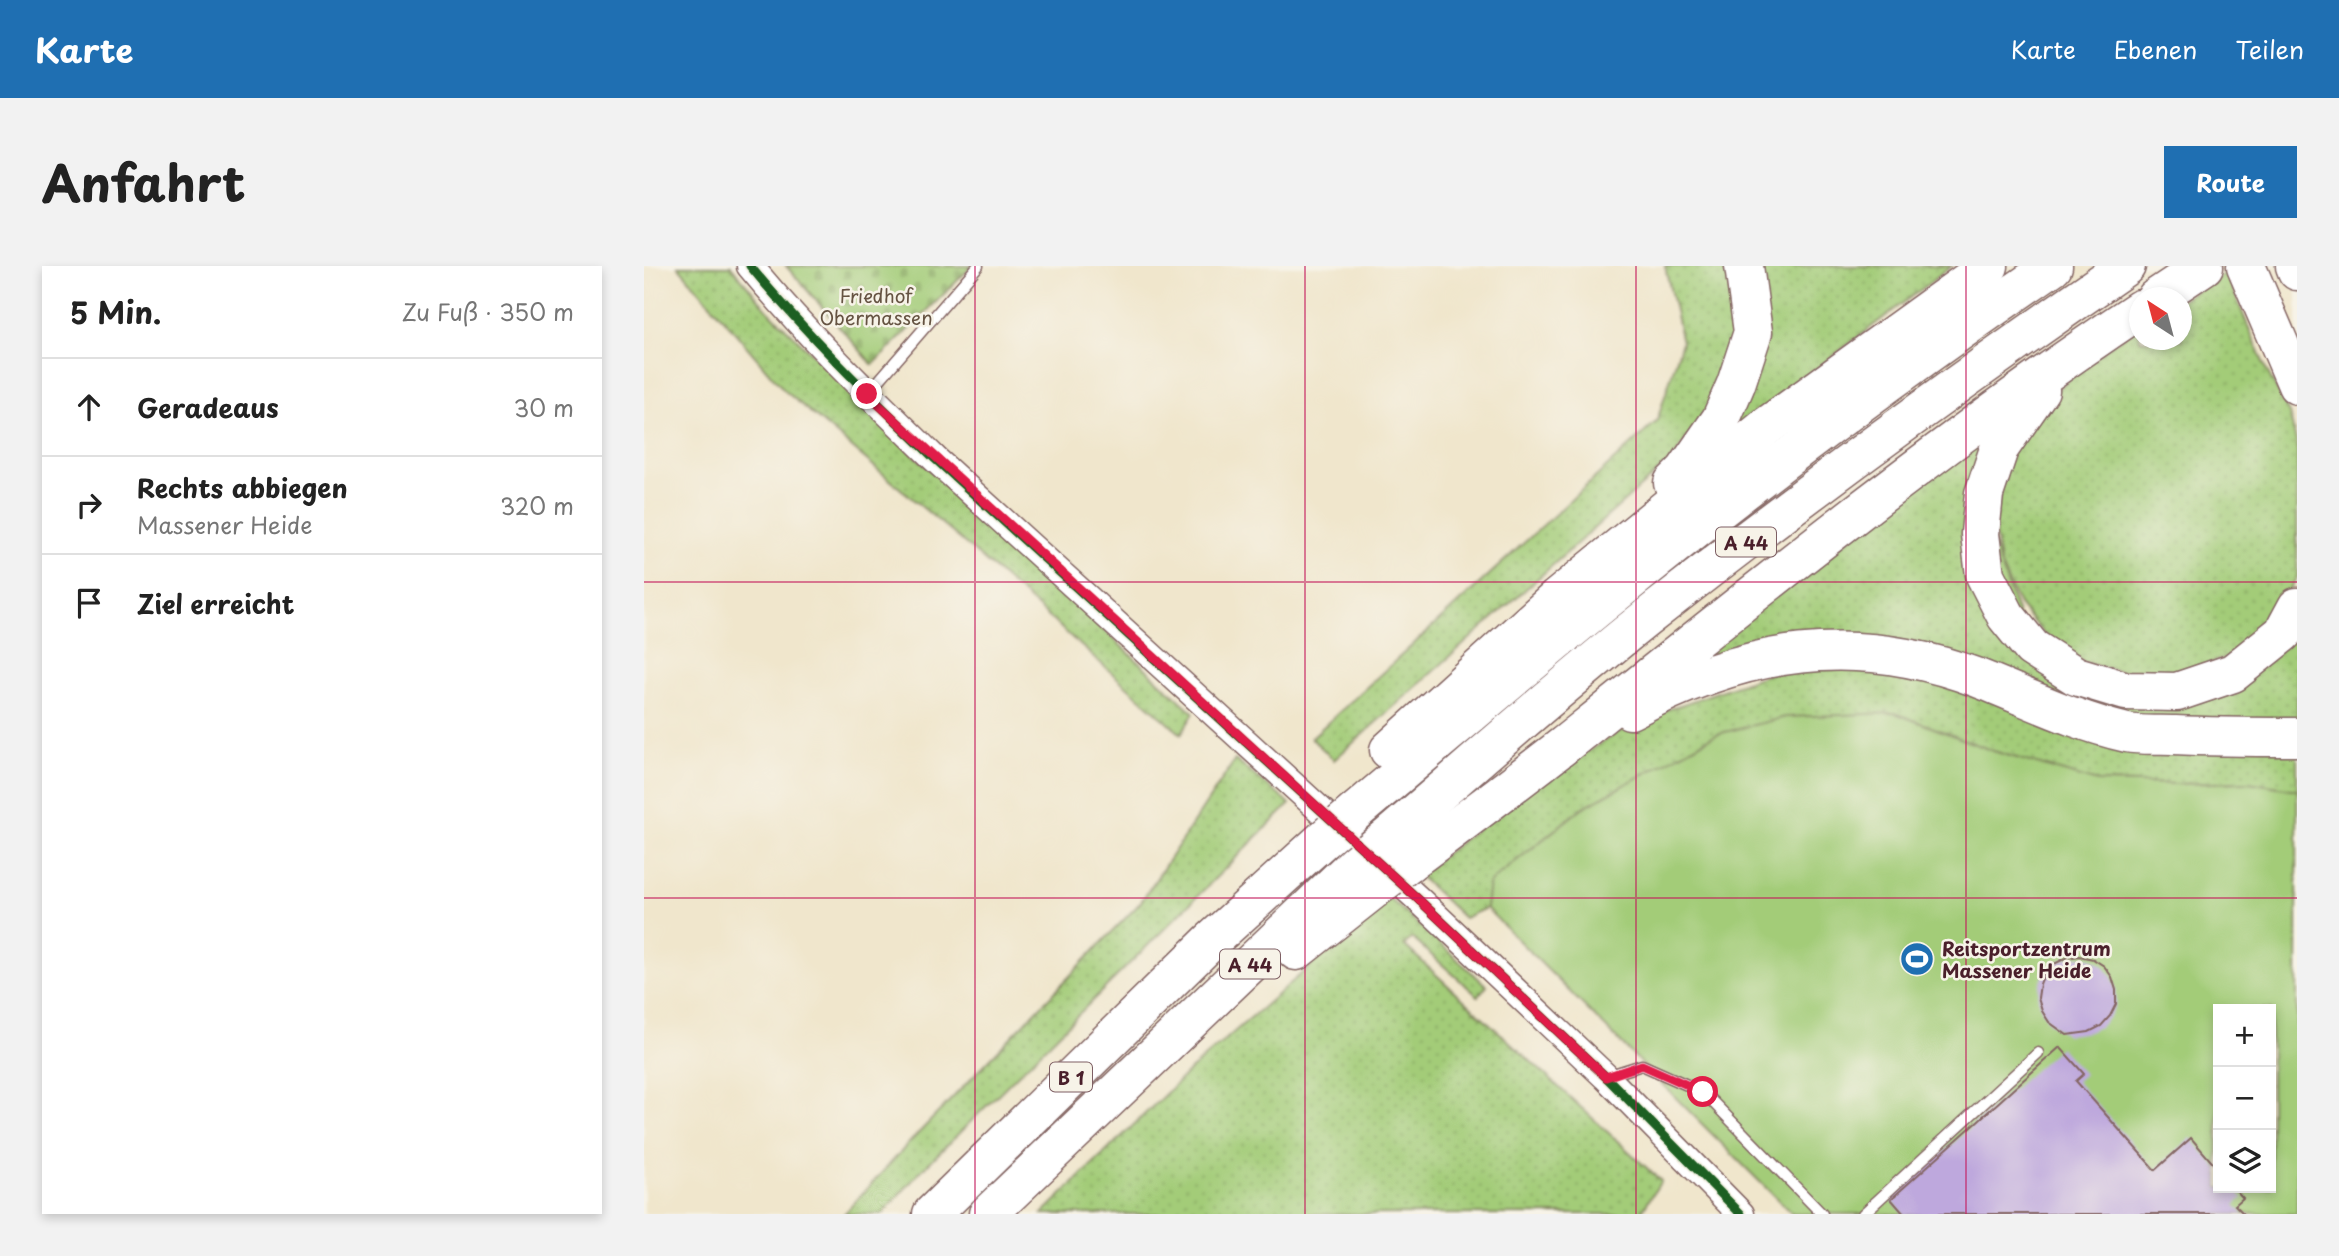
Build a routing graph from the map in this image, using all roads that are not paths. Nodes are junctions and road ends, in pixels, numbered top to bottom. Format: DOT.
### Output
graph roads {
  1 [pos="750,266"];
  2 [pos="978,266"];
  3 [pos="1744,266"];
  4 [pos="1989,266"];
  5 [pos="2053,266"];
  6 [pos="2126,266"];
  7 [pos="2204,266"];
  8 [pos="2246,266"];
  9 [pos="2172,287"];
  10 [pos="2129,316"];
  11 [pos="2108,330"];
  12 [pos="2297,385"];
  13 [pos="867,394"];
  14 [pos="1557,598"];
  15 [pos="2297,607"];
  16 [pos="2297,737"];
  17 [pos="1561,747"];
  18 [pos="1346,805"];
  19 [pos="1395,852"];
  20 [pos="1211,941"];
  21 [pos="2038,1053"];
  22 [pos="1145,1063"];
  23 [pos="1606,1077"];
  24 [pos="932,1214"];
  25 [pos="988,1214"];
  26 [pos="1741,1214"];
  27 [pos="1822,1214"];
  28 [pos="1863,1214"];
  1 -- 13 [label="street"];
  2 -- 13 [label="lane"];
  3 -- 14 [label="highway"];
  4 -- 14 [label="highway"];
  5 -- 18 [label="highway, A 44"];
  6 -- 19 [label="highway, A 44"];
  7 -- 9 [label="highway"];
  8 -- 12 [label="highway"];
  10 -- 11 [label="highway"];
  11 -- 15 [label="highway"];
  11 -- 17 [label="highway"];
  13 -- 23 [label="street"];
  14 -- 18 [label="highway"];
  16 -- 17 [label="highway"];
  17 -- 19 [label="highway"];
  18 -- 20 [label="highway, A 44, bridge"];
  19 -- 22 [label="highway, A 44, bridge"];
  20 -- 24 [label="highway, B 1"];
  21 -- 28 [label="lane"];
  22 -- 25 [label="highway, B 1"];
  23 -- 26 [label="street"];
  23 -- 27 [label="lane"];
}
